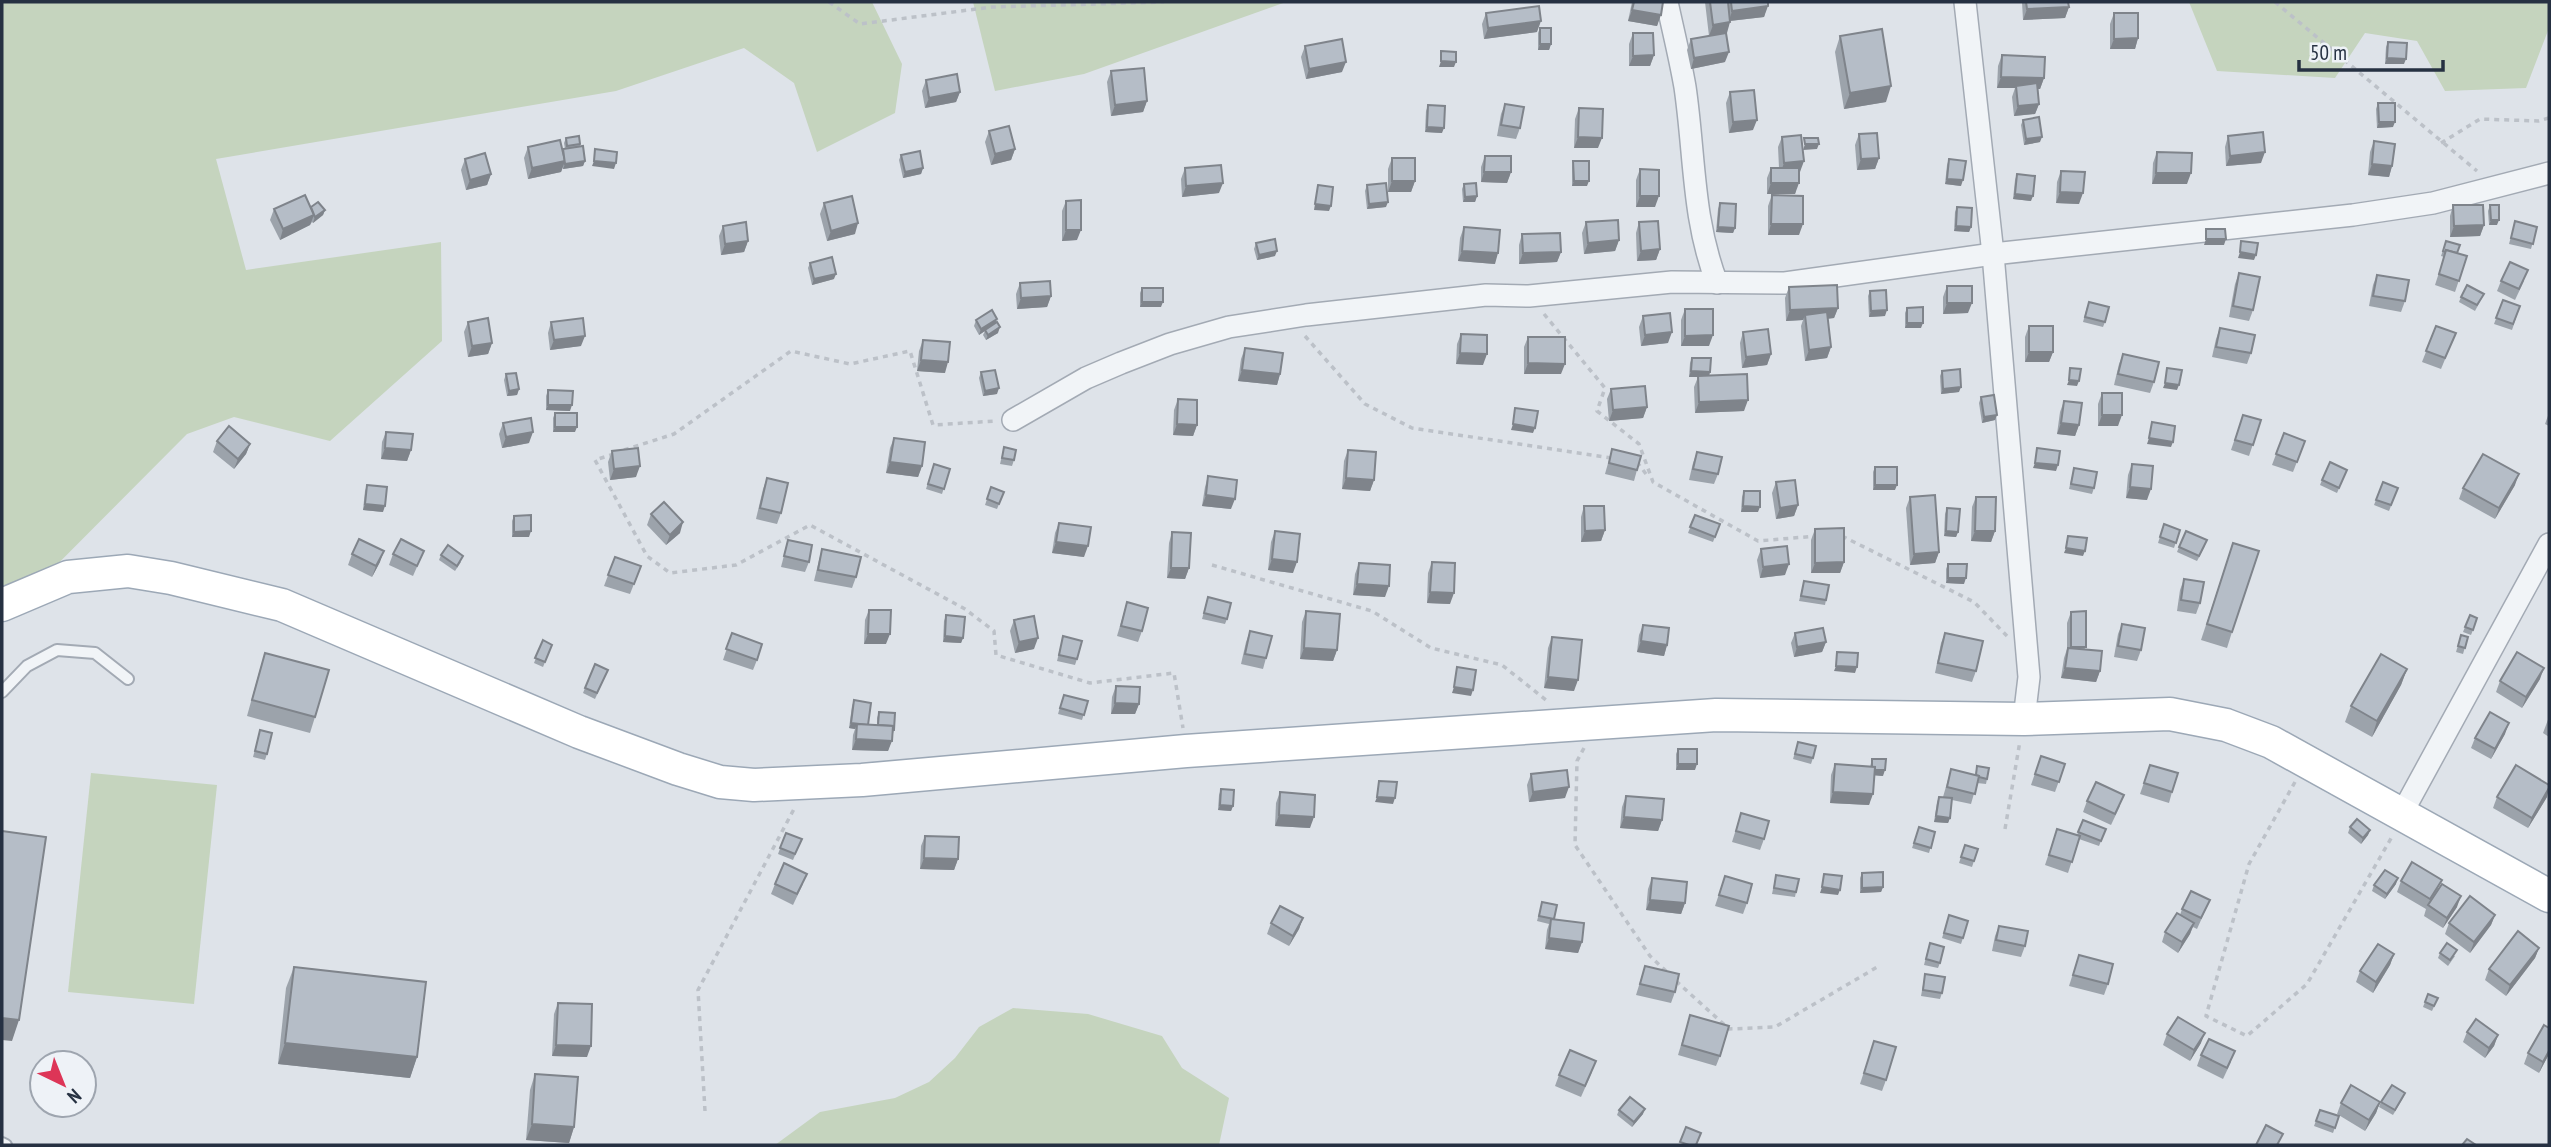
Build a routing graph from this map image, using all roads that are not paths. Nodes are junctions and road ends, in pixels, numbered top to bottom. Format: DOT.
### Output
graph roads {
  1 [pos="1667,2"];
  2 [pos="1965,2"];
  3 [pos="2549,173"];
  4 [pos="1993,254"];
  5 [pos="1717,284"];
  6 [pos="1013,420"];
  7 [pos="2549,544"];
  8 [pos="2,605"];
  9 [pos="128,679"];
  10 [pos="2,692"];
  11 [pos="2024,719"];
  12 [pos="2401,815"];
  13 [pos="2549,896"];
  1 -- 5 [label="street"];
  2 -- 4 [label="street"];
  3 -- 4 [label="street"];
  4 -- 5 [label="street"];
  4 -- 11 [label="street"];
  5 -- 6 [label="street"];
  7 -- 12 [label="street"];
  8 -- 11 [label="main road"];
  9 -- 10 [label="lane"];
  11 -- 12 [label="main road"];
  12 -- 13 [label="main road"];
}
